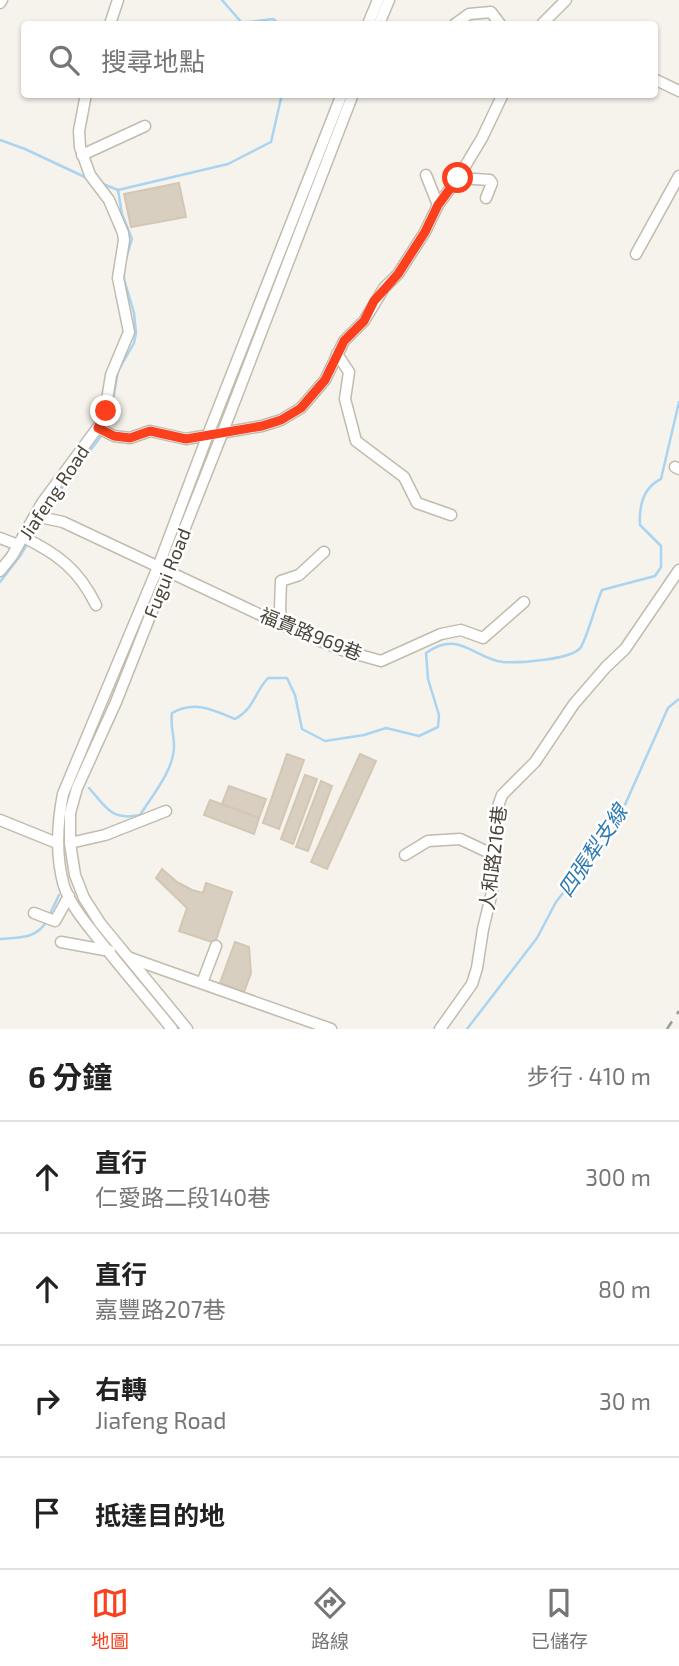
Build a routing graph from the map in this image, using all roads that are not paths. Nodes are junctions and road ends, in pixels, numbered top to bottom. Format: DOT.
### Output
graph roads {
  1 [pos="118,0"];
  2 [pos="377,0"];
  3 [pos="389,0"];
  4 [pos="566,0"];
  5 [pos="111,21"];
  6 [pos="369,21"];
  7 [pos="380,21"];
  8 [pos="459,21"];
  9 [pos="498,21"];
  10 [pos="545,21"];
  11 [pos="658,81"];
  12 [pos="679,91"];
  13 [pos="85,98"];
  14 [pos="340,98"];
  15 [pos="351,98"];
  16 [pos="501,98"];
  17 [pos="145,126"];
  18 [pos="82,155"];
  19 [pos="426,175"];
  20 [pos="679,176"];
  21 [pos="458,178"];
  22 [pos="486,198"];
  23 [pos="438,205"];
  24 [pos="636,254"];
  25 [pos="337,354"];
  26 [pos="98,428"];
  27 [pos="222,434"];
  28 [pos="207,436"];
  29 [pos="451,515"];
  30 [pos="35,516"];
  31 [pos="0,538"];
  32 [pos="21,541"];
  33 [pos="324,552"];
  34 [pos="163,568"];
  35 [pos="679,570"];
  36 [pos="0,571"];
  37 [pos="524,602"];
  38 [pos="96,605"];
  39 [pos="282,625"];
  40 [pos="166,811"];
  41 [pos="0,820"];
  42 [pos="57,843"];
  43 [pos="70,844"];
  44 [pos="405,855"];
  45 [pos="494,855"];
  46 [pos="69,896"];
  47 [pos="34,913"];
  48 [pos="61,942"];
  49 [pos="216,946"];
  50 [pos="107,950"];
  51 [pos="128,957"];
  52 [pos="202,983"];
  53 [pos="172,1029"];
  54 [pos="187,1029"];
  55 [pos="331,1029"];
  56 [pos="440,1029"];
  1 -- 5 [label="street"];
  2 -- 6 [label="street"];
  3 -- 7 [label="street"];
  4 -- 10 [label="street"];
  8 -- 9 [label="street"];
  11 -- 12 [label="street"];
  13 -- 18 [label="street, Jiafeng Road"];
  14 -- 28 [label="street, Fugui Road"];
  15 -- 27 [label="street, Fugui Road"];
  16 -- 21 [label="street"];
  17 -- 18 [label="street"];
  18 -- 26 [label="street, Jiafeng Road"];
  19 -- 23 [label="street"];
  20 -- 24 [label="street"];
  21 -- 22 [label="street"];
  21 -- 23 [label="street"];
  23 -- 25 [label="street"];
  25 -- 27 [label="street"];
  25 -- 29 [label="street"];
  26 -- 28 [label="street"];
  26 -- 30 [label="street, Jiafeng Road"];
  27 -- 28 [label="street"];
  27 -- 34 [label="street, Fugui Road"];
  28 -- 34 [label="street, Fugui Road"];
  30 -- 32 [label="street, Jiafeng Road"];
  30 -- 34 [label="street, 福貴路969巷"];
  31 -- 32 [label="street"];
  32 -- 36 [label="street, Jiafeng Road"];
  32 -- 38 [label="street"];
  33 -- 39 [label="street"];
  34 -- 39 [label="street, 福貴路969巷"];
  34 -- 42 [label="street, Fugui Road"];
  34 -- 43 [label="street, Fugui Road"];
  35 -- 45 [label="street, 人和路216巷"];
  37 -- 39 [label="street, 福貴路969巷"];
  40 -- 43 [label="street"];
  41 -- 42 [label="street"];
  42 -- 46 [label="street, Fugui Road"];
  43 -- 51 [label="street, Fugui Road"];
  44 -- 45 [label="street"];
  45 -- 56 [label="street, 人和路216巷"];
  46 -- 47 [label="street"];
  46 -- 50 [label="street, Fugui Road"];
  48 -- 50 [label="street"];
  49 -- 52 [label="street"];
  50 -- 51 [label="street"];
  50 -- 53 [label="street, Fugui Road"];
  51 -- 52 [label="street"];
  51 -- 54 [label="street, Fugui Road"];
  52 -- 55 [label="street"];
}
